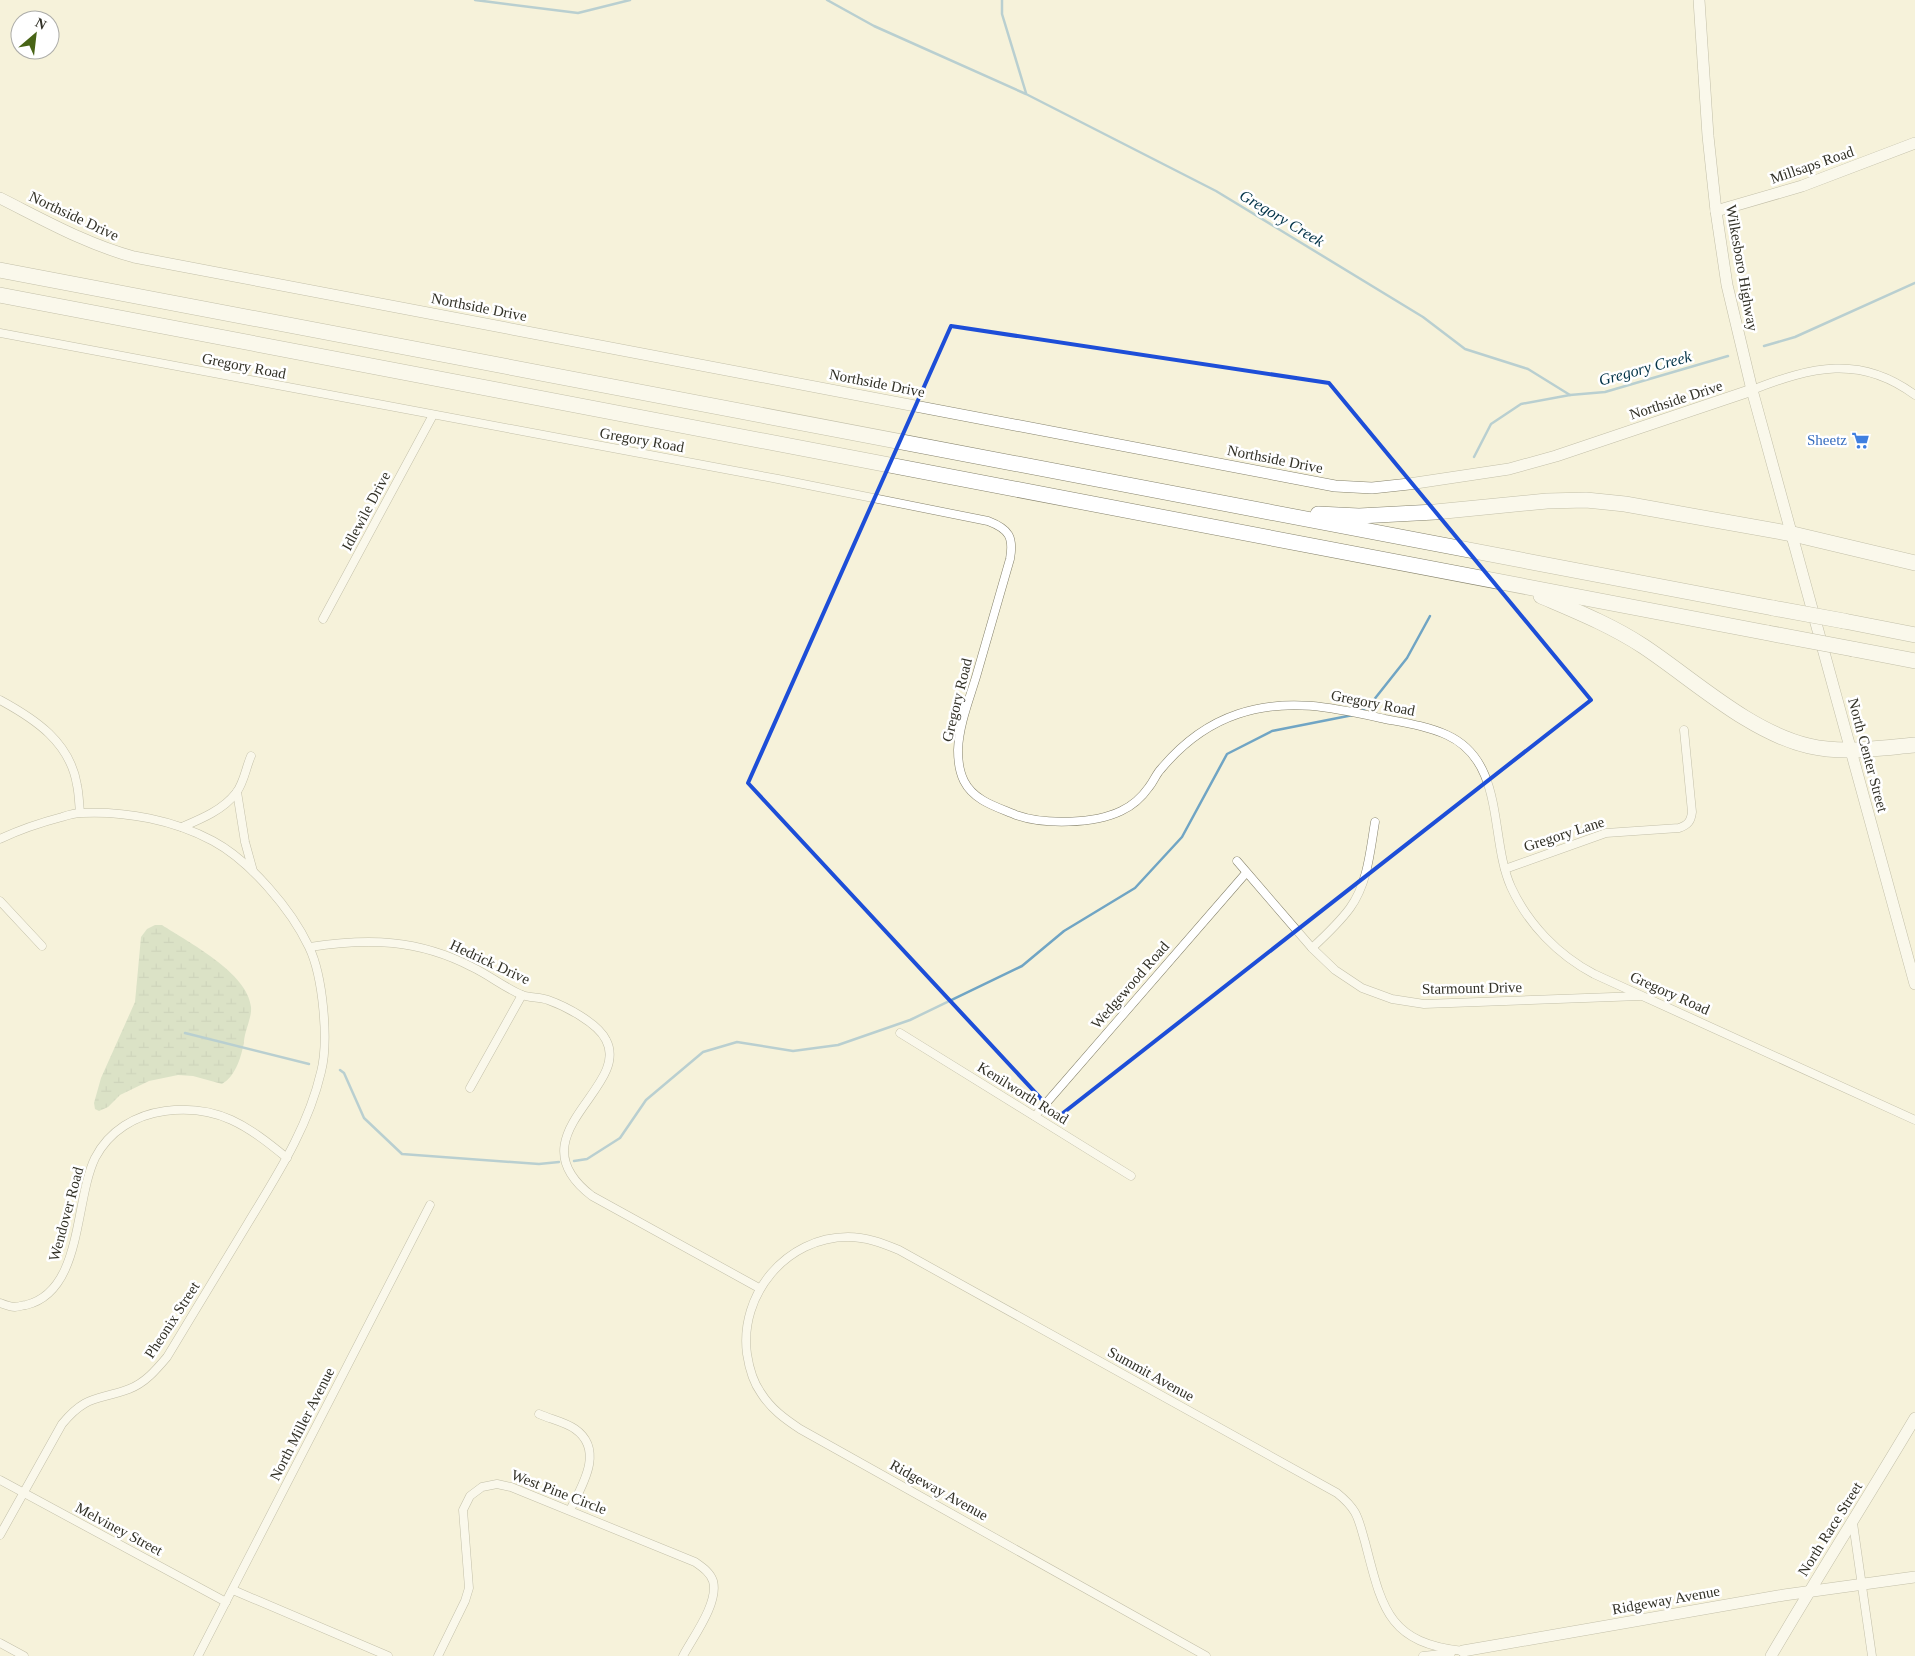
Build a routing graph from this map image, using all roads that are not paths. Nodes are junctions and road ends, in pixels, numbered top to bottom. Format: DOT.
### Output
graph roads {
  1 [pos="1699,0"];
  2 [pos="1915,144"];
  3 [pos="0,198"];
  4 [pos="1716,211"];
  5 [pos="0,270"];
  6 [pos="0,295"];
  7 [pos="0,333"];
  8 [pos="1752,390"];
  9 [pos="1915,395"];
  10 [pos="433,416"];
  11 [pos="1207,500"];
  12 [pos="1793,534"];
  13 [pos="1915,563"];
  14 [pos="1484,578"];
  15 [pos="323,619"];
  16 [pos="1915,635"];
  17 [pos="1915,661"];
  18 [pos="0,700"];
  19 [pos="1684,730"];
  20 [pos="1915,745"];
  21 [pos="1851,750"];
  22 [pos="251,756"];
  23 [pos="237,792"];
  24 [pos="80,812"];
  25 [pos="1375,822"];
  26 [pos="182,827"];
  27 [pos="0,839"];
  28 [pos="1237,861"];
  29 [pos="1505,869"];
  30 [pos="253,871"];
  31 [pos="1246,873"];
  32 [pos="0,901"];
  33 [pos="42,946"];
  34 [pos="310,947"];
  35 [pos="1312,948"];
  36 [pos="1915,984"];
  37 [pos="522,995"];
  38 [pos="1644,996"];
  39 [pos="900,1033"];
  40 [pos="470,1088"];
  41 [pos="1034,1116"];
  42 [pos="1915,1120"];
  43 [pos="288,1158"];
  44 [pos="1131,1176"];
  45 [pos="430,1205"];
  46 [pos="759,1288"];
  47 [pos="0,1303"];
  48 [pos="539,1414"];
  49 [pos="1915,1418"];
  50 [pos="0,1480"];
  51 [pos="23,1493"];
  52 [pos="570,1510"];
  53 [pos="1853,1523"];
  54 [pos="0,1535"];
  55 [pos="1915,1577"];
  56 [pos="1862,1586"];
  57 [pos="233,1590"];
  58 [pos="1808,1592"];
  59 [pos="226,1602"];
  60 [pos="0,1643"];
  61 [pos="1463,1651"];
  62 [pos="24,1656"];
  63 [pos="198,1656"];
  64 [pos="388,1656"];
  65 [pos="438,1656"];
  66 [pos="683,1656"];
  67 [pos="1206,1656"];
  68 [pos="1423,1656"];
  69 [pos="1772,1656"];
  70 [pos="1872,1656"];
  1 -- 4 [label="street, Wilkesboro Highway"];
  2 -- 4 [label="street, Millsaps Road"];
  3 -- 8 [label="street, Northside Drive"];
  4 -- 8 [label="street, Wilkesboro Highway"];
  5 -- 11 [label="highway"];
  6 -- 14 [label="highway"];
  7 -- 10 [label="street, Gregory Road"];
  8 -- 9 [label="street"];
  8 -- 12 [label="street, Wilkesboro Highway"];
  10 -- 15 [label="street, Idlewile Drive"];
  10 -- 29 [label="street, Gregory Road"];
  11 -- 12 [label="highway"];
  11 -- 16 [label="highway, bridge"];
  12 -- 13 [label="highway"];
  12 -- 21 [label="street, North Center Street"];
  14 -- 17 [label="highway, bridge"];
  14 -- 21 [label="highway"];
  18 -- 24 [label="street"];
  19 -- 29 [label="street, Gregory Lane"];
  20 -- 21 [label="highway"];
  21 -- 36 [label="street, North Center Street"];
  22 -- 23 [label="street"];
  23 -- 26 [label="street"];
  23 -- 30 [label="street"];
  24 -- 26 [label="street"];
  24 -- 27 [label="street"];
  25 -- 35 [label="street"];
  26 -- 30 [label="street"];
  28 -- 31 [label="street, Starmount Drive"];
  29 -- 38 [label="street, Gregory Road"];
  30 -- 34 [label="street, Pheonix Street"];
  31 -- 35 [label="street, Starmount Drive"];
  31 -- 41 [label="street, Wedgewood Road"];
  32 -- 33 [label="street"];
  34 -- 37 [label="street, Hedrick Drive"];
  34 -- 43 [label="street, Pheonix Street"];
  35 -- 38 [label="street, Starmount Drive"];
  37 -- 40 [label="street"];
  37 -- 46 [label="street, Hedrick Drive"];
  38 -- 42 [label="street, Gregory Road"];
  39 -- 41 [label="street, Kenilworth Road"];
  41 -- 44 [label="street, Kenilworth Road"];
  43 -- 47 [label="street, Wendover Road"];
  43 -- 51 [label="street, Pheonix Street"];
  45 -- 57 [label="street, North Miller Avenue"];
  46 -- 61 [label="street, Summit Avenue"];
  46 -- 67 [label="street, Ridgeway Avenue"];
  48 -- 52 [label="street"];
  49 -- 53 [label="street, North Race Street"];
  50 -- 51 [label="street, Melviney Street"];
  51 -- 54 [label="street, Pheonix Street"];
  51 -- 59 [label="street, Melviney Street"];
  52 -- 65 [label="street, West Pine Circle"];
  52 -- 66 [label="street, West Pine Circle"];
  53 -- 56 [label="street"];
  53 -- 58 [label="street, North Race Street"];
  55 -- 56 [label="street, Ridgeway Avenue"];
  56 -- 58 [label="street, Ridgeway Avenue"];
  56 -- 70 [label="street"];
  57 -- 59 [label="street, North Miller Avenue"];
  57 -- 64 [label="street"];
  58 -- 61 [label="street, Ridgeway Avenue"];
  58 -- 69 [label="street, North Race Street"];
  59 -- 63 [label="street, North Miller Avenue"];
  60 -- 62 [label="street"];
  61 -- 68 [label="street, Ridgeway Avenue"];
}
